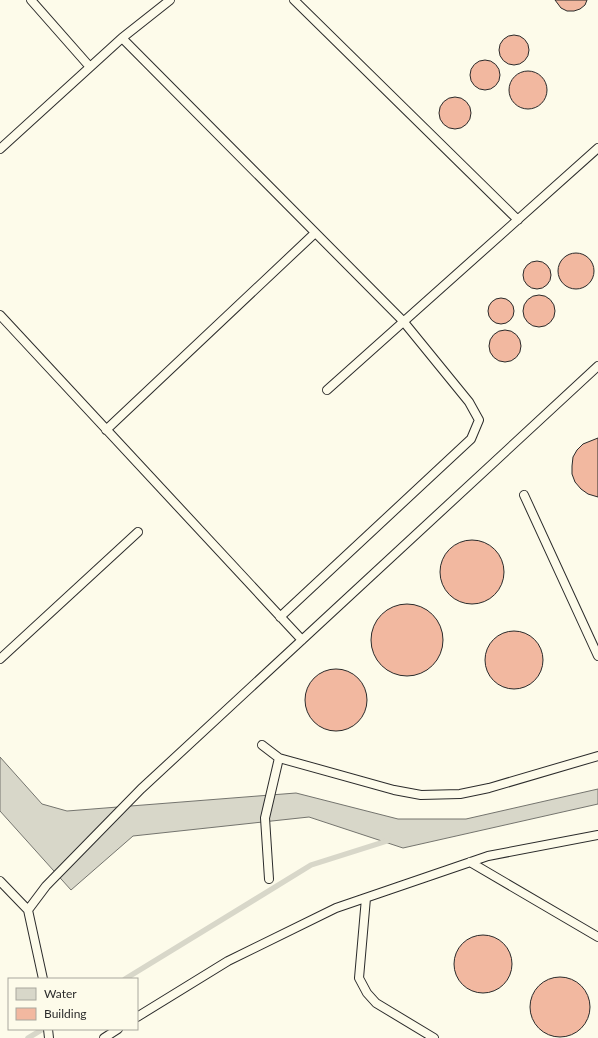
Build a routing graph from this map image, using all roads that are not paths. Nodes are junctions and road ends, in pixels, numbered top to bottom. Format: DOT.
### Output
graph roads {
  1 [pos="31,0"];
  2 [pos="170,0"];
  3 [pos="294,0"];
  4 [pos="122,38"];
  5 [pos="90,67"];
  6 [pos="598,148"];
  7 [pos="0,149"];
  8 [pos="518,220"];
  9 [pos="315,233"];
  10 [pos="0,316"];
  11 [pos="403,321"];
  12 [pos="598,366"];
  13 [pos="327,390"];
  14 [pos="106,430"];
  15 [pos="524,495"];
  16 [pos="138,532"];
  17 [pos="280,617"];
  18 [pos="302,640"];
  19 [pos="598,656"];
  20 [pos="0,659"];
  21 [pos="262,746"];
  22 [pos="598,756"];
  23 [pos="279,758"];
  24 [pos="598,835"];
  25 [pos="470,862"];
  26 [pos="269,879"];
  27 [pos="0,881"];
  28 [pos="366,898"];
  29 [pos="28,910"];
  30 [pos="598,937"];
  31 [pos="43,978"];
  32 [pos="138,1017"];
  33 [pos="116,1030"];
  34 [pos="104,1038"];
  35 [pos="434,1038"];
  1 -- 5 [label="lane"];
  2 -- 4 [label="lane"];
  3 -- 8 [label="lane"];
  4 -- 5 [label="lane"];
  4 -- 9 [label="lane"];
  5 -- 7 [label="lane"];
  6 -- 8 [label="lane"];
  8 -- 11 [label="lane"];
  9 -- 11 [label="lane"];
  9 -- 14 [label="lane"];
  10 -- 14 [label="lane"];
  11 -- 13 [label="lane"];
  11 -- 17 [label="lane"];
  12 -- 18 [label="lane"];
  14 -- 17 [label="lane"];
  15 -- 19 [label="lane"];
  16 -- 20 [label="lane"];
  17 -- 18 [label="lane"];
  18 -- 29 [label="lane"];
  21 -- 23 [label="lane"];
  22 -- 23 [label="lane"];
  23 -- 26 [label="lane"];
  24 -- 25 [label="lane"];
  25 -- 28 [label="lane"];
  25 -- 30 [label="lane"];
  27 -- 29 [label="lane"];
  28 -- 32 [label="lane"];
  28 -- 35 [label="lane"];
  29 -- 31 [label="lane"];
  33 -- 34 [label="lane"];
}
